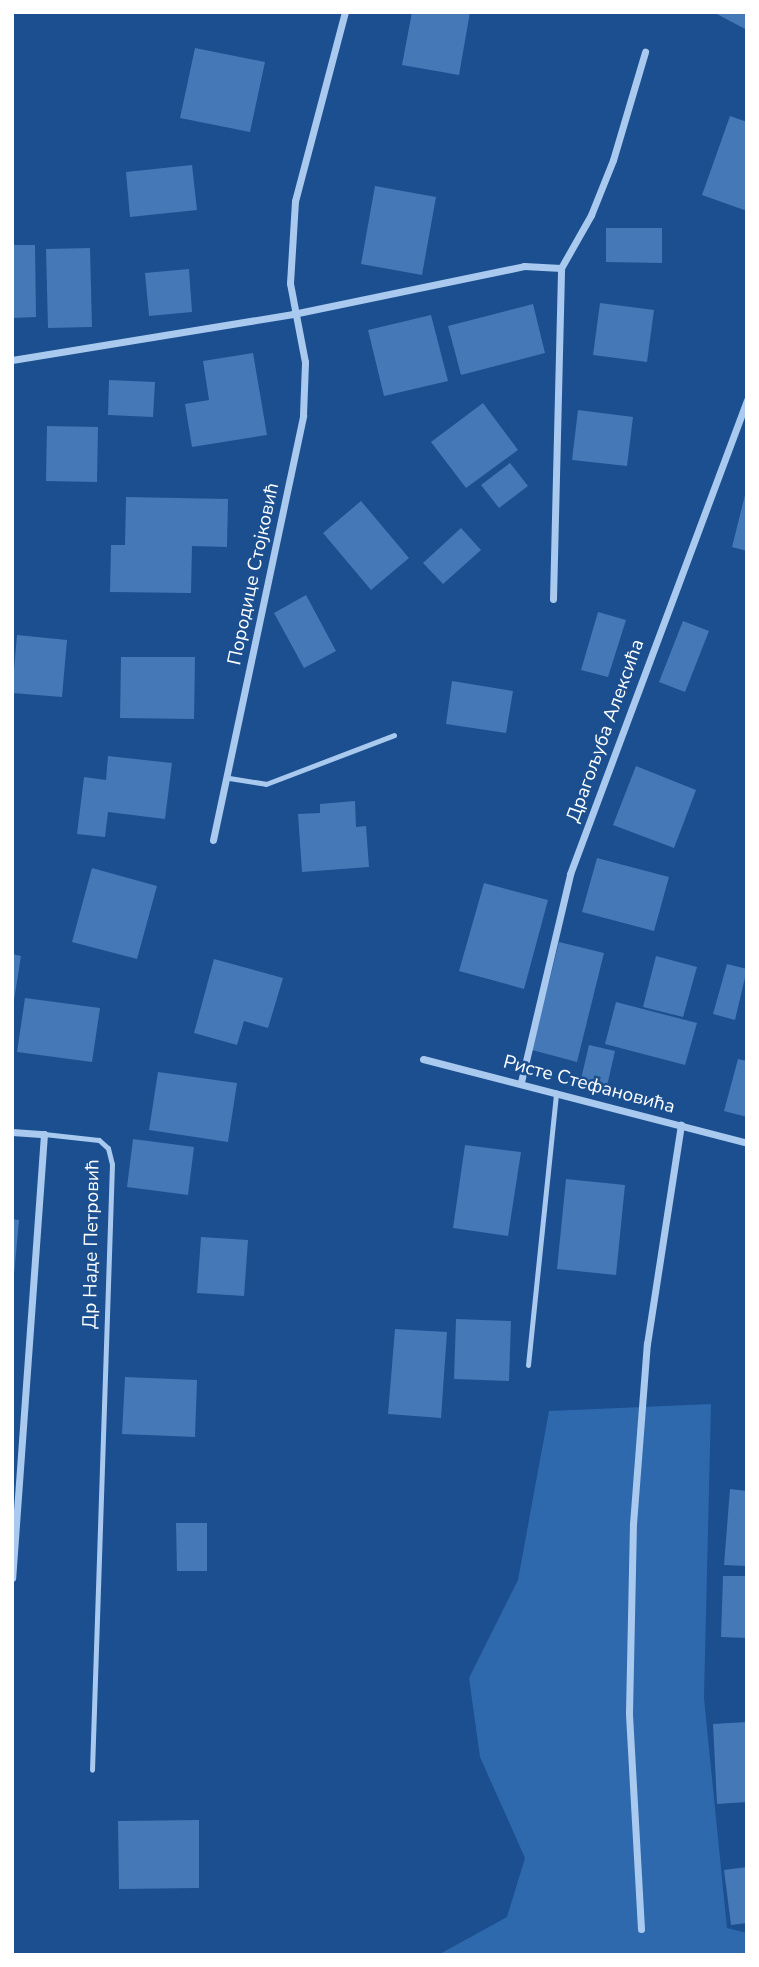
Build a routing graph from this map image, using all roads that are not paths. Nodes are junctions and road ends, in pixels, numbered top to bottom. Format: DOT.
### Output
graph roads {
  1 [pos="345,12"];
  2 [pos="645,52"];
  3 [pos="561,268"];
  4 [pos="293,314"];
  5 [pos="12,360"];
  6 [pos="747,400"];
  7 [pos="554,599"];
  8 [pos="394,735"];
  9 [pos="229,778"];
  10 [pos="213,840"];
  11 [pos="423,1059"];
  12 [pos="521,1082"];
  13 [pos="556,1091"];
  14 [pos="681,1125"];
  15 [pos="12,1132"];
  16 [pos="44,1134"];
  17 [pos="747,1143"];
  18 [pos="528,1365"];
  19 [pos="12,1578"];
  20 [pos="92,1770"];
  21 [pos="641,1929"];
  1 -- 4 [label="street, Породице Стојковић"];
  2 -- 3 [label="street"];
  3 -- 4 [label="street"];
  3 -- 7 [label="street"];
  4 -- 5 [label="street"];
  4 -- 9 [label="street, Породице Стојковић"];
  6 -- 12 [label="street, Драгољуба Алексића"];
  8 -- 9 [label="lane"];
  9 -- 10 [label="street, Породице Стојковић"];
  11 -- 12 [label="street, Ристе Стефановића"];
  12 -- 13 [label="street, Ристе Стефановића"];
  13 -- 14 [label="street, Ристе Стефановића"];
  13 -- 18 [label="lane"];
  14 -- 17 [label="street, Ристе Стефановића"];
  14 -- 21 [label="street"];
  15 -- 16 [label="street"];
  16 -- 19 [label="street"];
  16 -- 20 [label="lane, Др Наде Петровић"];
}
